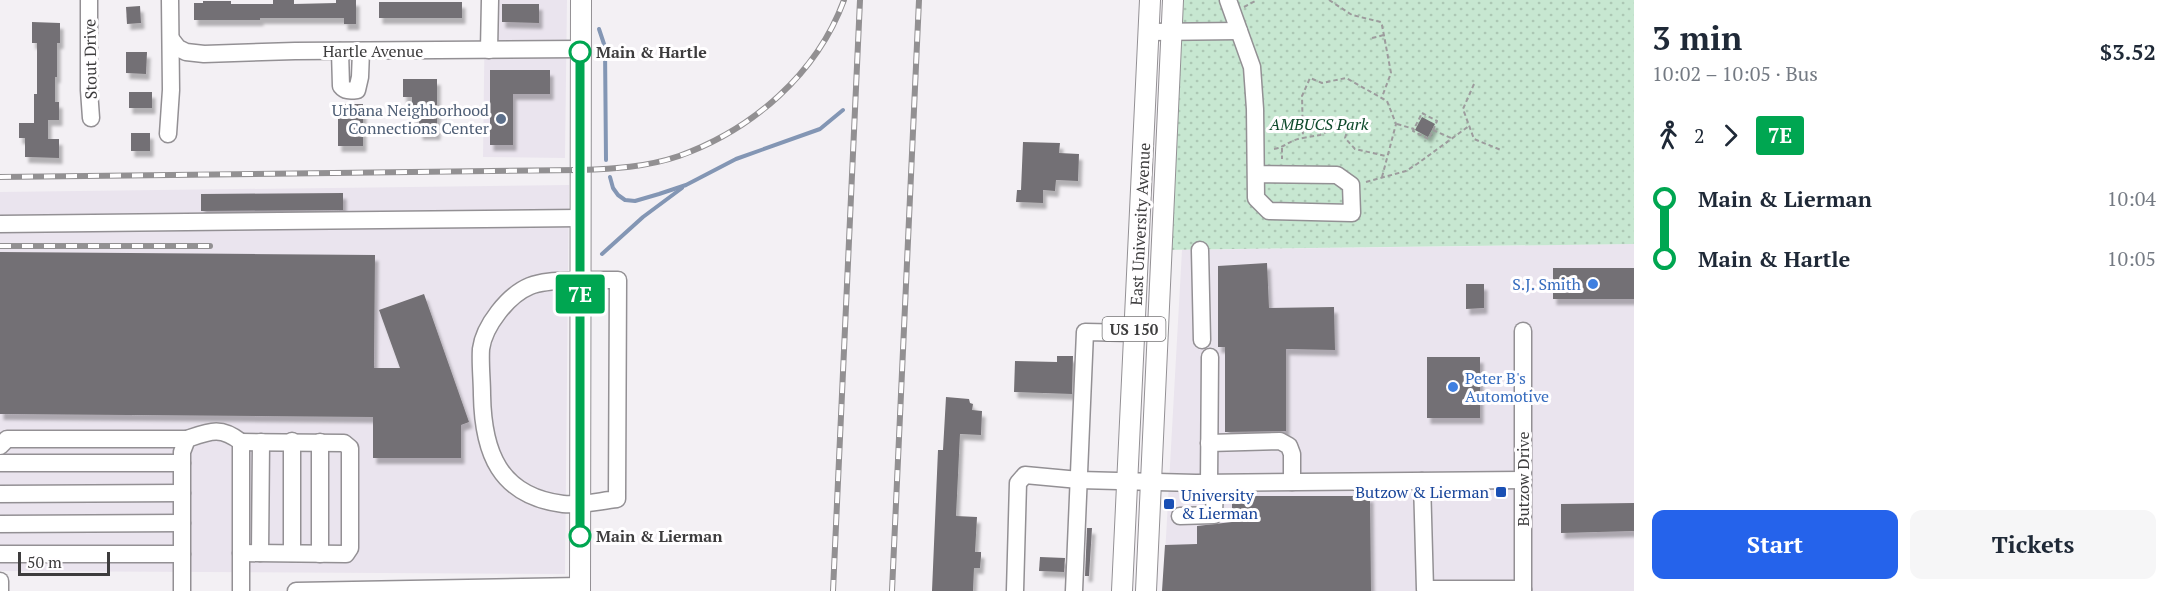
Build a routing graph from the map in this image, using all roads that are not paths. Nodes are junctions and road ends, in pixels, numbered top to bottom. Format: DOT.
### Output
graph roads {
  1 [pos="89,0"];
  2 [pos="170,0"];
  3 [pos="490,0"];
  4 [pos="581,0"];
  5 [pos="1150,0"];
  6 [pos="1173,0"];
  7 [pos="1228,0"];
  8 [pos="1239,31"];
  9 [pos="1149,32"];
  10 [pos="1171,33"];
  11 [pos="171,39"];
  12 [pos="580,49"];
  13 [pos="489,50"];
  14 [pos="340,51"];
  15 [pos="361,51"];
  16 [pos="91,118"];
  17 [pos="168,134"];
  18 [pos="1256,174"];
  19 [pos="580,218"];
  20 [pos="0,224"];
  21 [pos="1200,250"];
  22 [pos="580,280"];
  23 [pos="1522,331"];
  24 [pos="1134,333"];
  25 [pos="1202,340"];
  26 [pos="1210,357"];
  27 [pos="188,439"];
  28 [pos="292,441"];
  29 [pos="4,442"];
  30 [pos="241,442"];
  31 [pos="261,442"];
  32 [pos="320,442"];
  33 [pos="1209,443"];
  34 [pos="0,462"];
  35 [pos="182,463"];
  36 [pos="1079,480"];
  37 [pos="1523,480"];
  38 [pos="1422,481"];
  39 [pos="1128,482"];
  40 [pos="1151,482"];
  41 [pos="1292,482"];
  42 [pos="1212,483"];
  43 [pos="182,493"];
  44 [pos="0,494"];
  45 [pos="580,504"];
  46 [pos="1180,516"];
  47 [pos="182,523"];
  48 [pos="0,524"];
  49 [pos="241,553"];
  50 [pos="260,553"];
  51 [pos="0,554"];
  52 [pos="182,554"];
  53 [pos="292,554"];
  54 [pos="320,554"];
  55 [pos="0,581"];
  56 [pos="580,588"];
  57 [pos="1522,590"];
  58 [pos="0,591"];
  59 [pos="182,591"];
  60 [pos="241,591"];
  61 [pos="296,591"];
  62 [pos="338,591"];
  63 [pos="1015,591"];
  64 [pos="1074,591"];
  65 [pos="1122,591"];
  66 [pos="1146,591"];
  1 -- 16 [label="street, Stout Drive"];
  2 -- 11 [label="street"];
  3 -- 13 [label="street"];
  4 -- 12 [label="main road"];
  5 -- 9 [label="main road, East University Avenue / US 150"];
  6 -- 10 [label="main road, East University Avenue / US 150"];
  7 -- 8 [label="street"];
  8 -- 10 [label="street"];
  8 -- 18 [label="street"];
  9 -- 10 [label="street"];
  9 -- 24 [label="main road, East University Avenue / US 150"];
  10 -- 40 [label="main road, East University Avenue / US 150"];
  11 -- 14 [label="street, Hartle Avenue"];
  11 -- 17 [label="street"];
  12 -- 13 [label="street, Hartle Avenue"];
  12 -- 19 [label="main road"];
  13 -- 15 [label="street, Hartle Avenue"];
  14 -- 15 [label="street, Hartle Avenue"];
  14 -- 15 [label="street"];
  18 -- 18 [label="street"];
  19 -- 20 [label="street"];
  19 -- 22 [label="main road"];
  21 -- 25 [label="street"];
  22 -- 45 [label="main road"];
  22 -- 45 [label="street"];
  22 -- 45 [label="street"];
  23 -- 37 [label="street, Butzow Drive"];
  24 -- 36 [label="street"];
  24 -- 39 [label="main road, East University Avenue / US 150"];
  26 -- 33 [label="street"];
  27 -- 29 [label="street"];
  27 -- 30 [label="street"];
  27 -- 35 [label="street"];
  28 -- 31 [label="street"];
  28 -- 32 [label="street"];
  28 -- 53 [label="street"];
  30 -- 31 [label="street"];
  30 -- 49 [label="street"];
  31 -- 50 [label="street"];
  32 -- 54 [label="street"];
  32 -- 54 [label="street"];
  33 -- 41 [label="street"];
  33 -- 42 [label="street"];
  34 -- 35 [label="street"];
  35 -- 43 [label="street"];
  36 -- 39 [label="street"];
  36 -- 63 [label="street"];
  36 -- 64 [label="street"];
  37 -- 38 [label="street"];
  37 -- 57 [label="street, Butzow Drive"];
  38 -- 41 [label="street"];
  38 -- 57 [label="street"];
  39 -- 40 [label="street"];
  39 -- 65 [label="main road, East University Avenue / US 150"];
  40 -- 42 [label="street"];
  40 -- 66 [label="main road, East University Avenue / US 150"];
  41 -- 42 [label="street"];
  42 -- 46 [label="street"];
  43 -- 44 [label="street"];
  43 -- 47 [label="street"];
  45 -- 56 [label="main road"];
  47 -- 48 [label="street"];
  47 -- 52 [label="street"];
  49 -- 50 [label="street"];
  49 -- 60 [label="street"];
  50 -- 53 [label="street"];
  51 -- 52 [label="street"];
  52 -- 59 [label="street"];
  53 -- 54 [label="street"];
  55 -- 58 [label="street"];
  56 -- 62 [label="street"];
  61 -- 62 [label="street"];
}
